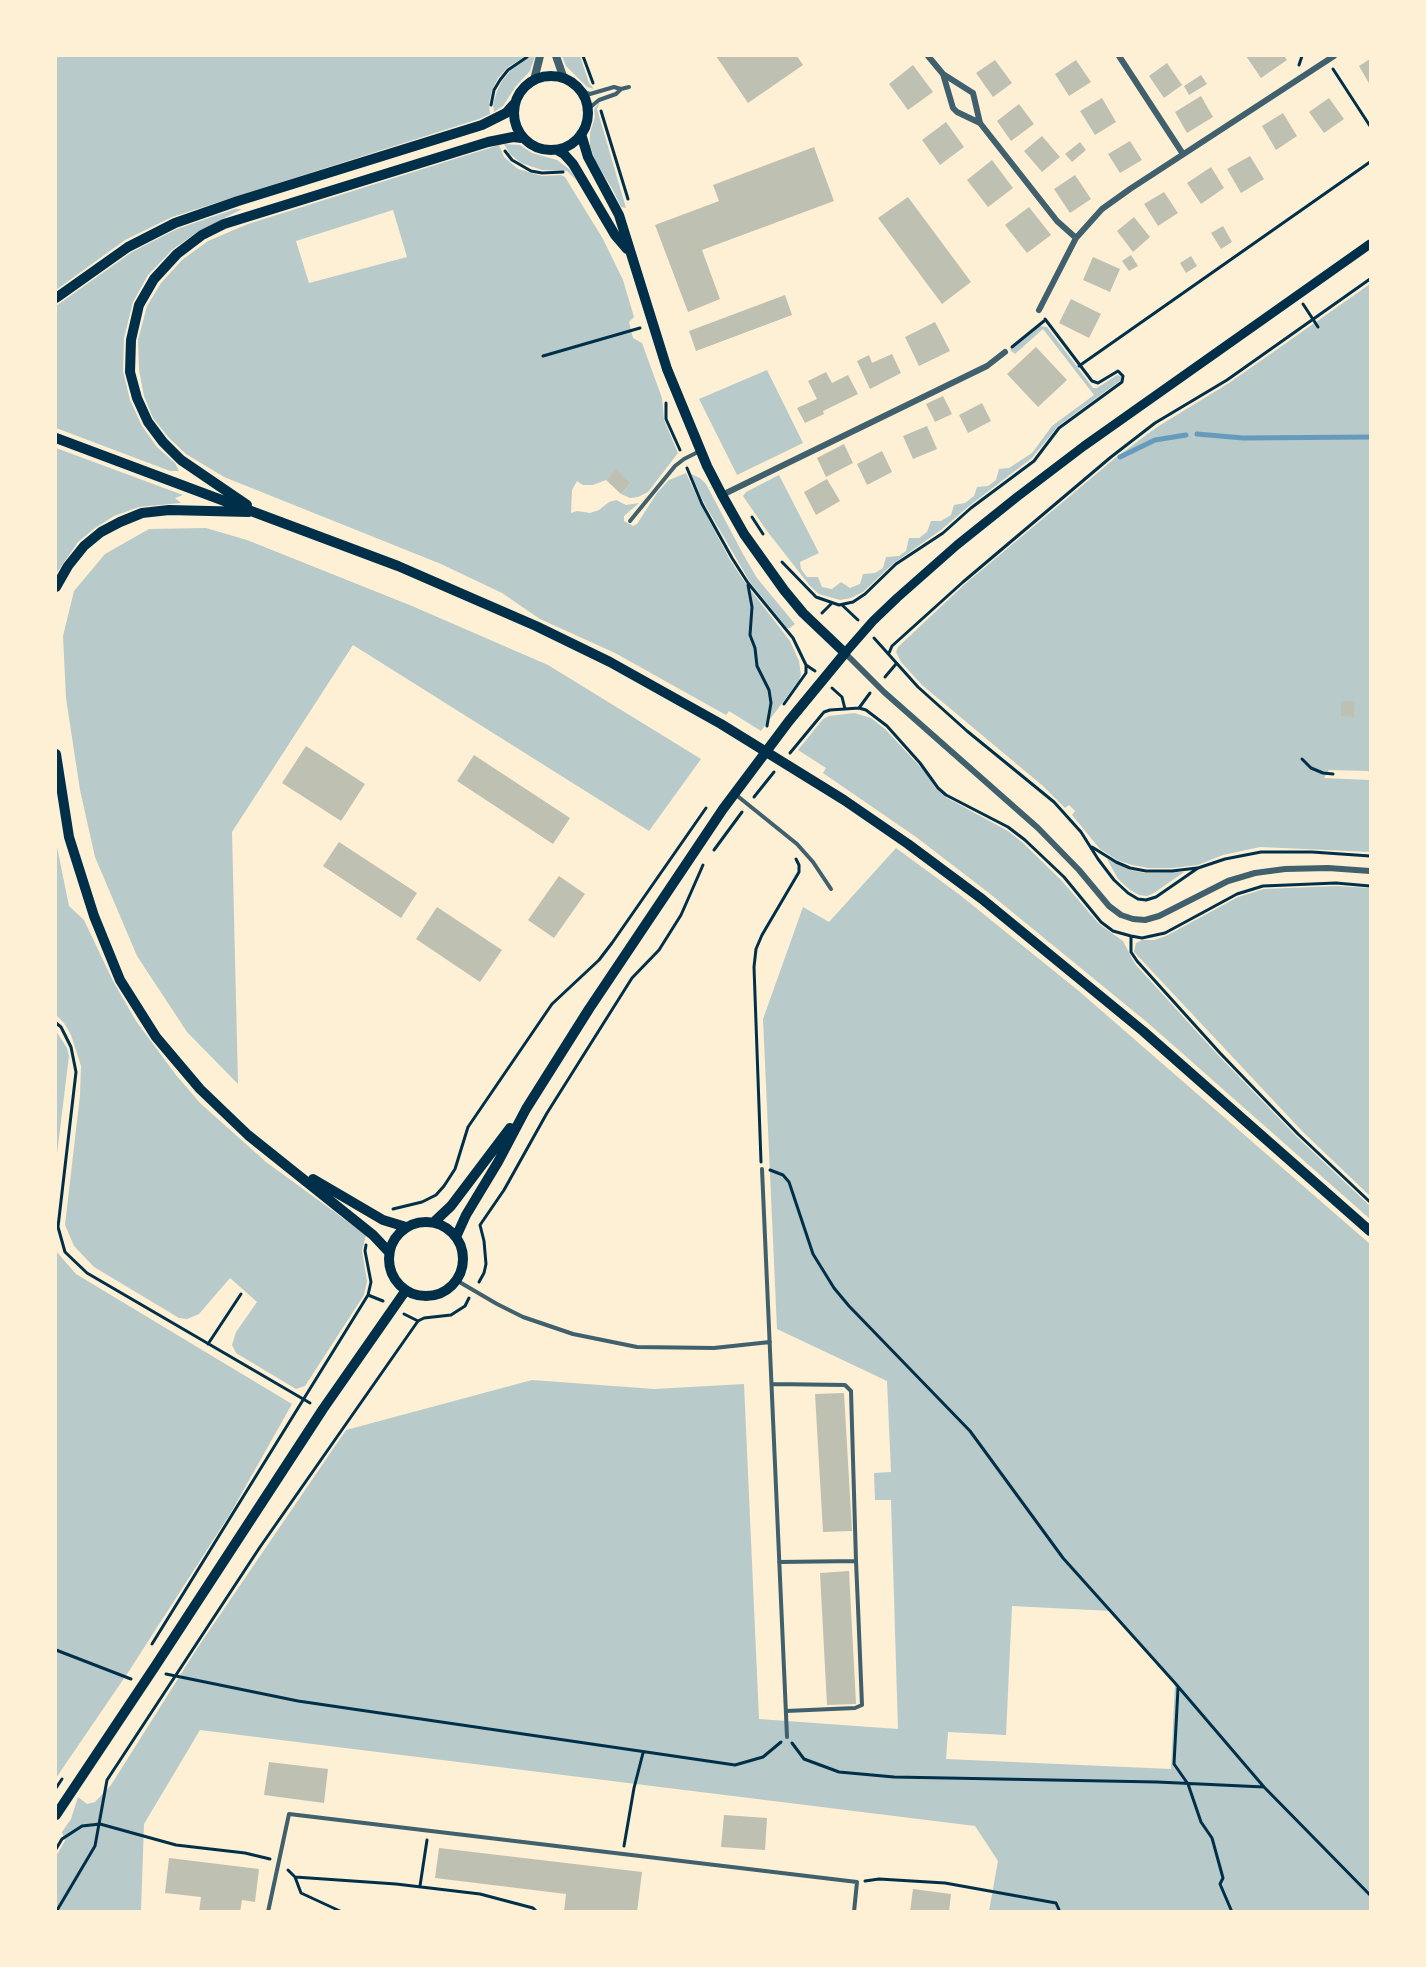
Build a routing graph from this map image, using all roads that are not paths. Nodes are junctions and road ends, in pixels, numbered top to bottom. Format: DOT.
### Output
graph roads {
  1 [pos="540,56"];
  2 [pos="556,56"];
  3 [pos="928,56"];
  4 [pos="1119,56"];
  5 [pos="1334,56"];
  6 [pos="1325,58"];
  7 [pos="943,74"];
  8 [pos="564,79"];
  9 [pos="534,80"];
  10 [pos="629,87"];
  11 [pos="621,89"];
  12 [pos="580,91"];
  13 [pos="514,104"];
  14 [pos="588,109"];
  15 [pos="980,123"];
  16 [pos="581,134"];
  17 [pos="522,138"];
  18 [pos="557,150"];
  19 [pos="1183,154"];
  20 [pos="1076,238"];
  21 [pos="1371,244"];
  22 [pos="628,251"];
  23 [pos="56,298"];
  24 [pos="1039,310"];
  25 [pos="1005,352"];
  26 [pos="56,438"];
  27 [pos="700,450"];
  28 [pos="722,495"];
  29 [pos="257,512"];
  30 [pos="630,521"];
  31 [pos="56,587"];
  32 [pos="845,653"];
  33 [pos="56,754"];
  34 [pos="734,793"];
  35 [pos="1371,871"];
  36 [pos="831,889"];
  37 [pos="526,1109"];
  38 [pos="283,1162"];
  39 [pos="762,1169"];
  40 [pos="434,1222"];
  41 [pos="406,1227"];
  42 [pos="1371,1231"];
  43 [pos="456,1237"];
  44 [pos="389,1252"];
  45 [pos="456,1280"];
  46 [pos="406,1290"];
  47 [pos="770,1342"];
  48 [pos="772,1384"];
  49 [pos="856,1561"];
  50 [pos="779,1562"];
  51 [pos="786,1711"];
  52 [pos="787,1737"];
  53 [pos="56,1815"];
  54 [pos="268,1911"];
  55 [pos="854,1911"];
  1 -- 9 [label="street"];
  2 -- 8 [label="street"];
  3 -- 7 [label="street"];
  4 -- 19 [label="street"];
  5 -- 6 [label="street"];
  6 -- 19 [label="street"];
  7 -- 15 [label="street"];
  7 -- 15 [label="street"];
  8 -- 9 [label="main road"];
  8 -- 12 [label="main road"];
  9 -- 13 [label="main road"];
  10 -- 11 [label="lane"];
  11 -- 12 [label="lane"];
  11 -- 14 [label="lane"];
  12 -- 14 [label="main road"];
  13 -- 17 [label="main road"];
  13 -- 23 [label="main road"];
  14 -- 16 [label="main road"];
  15 -- 20 [label="street"];
  16 -- 18 [label="main road"];
  16 -- 22 [label="main road"];
  17 -- 18 [label="main road"];
  17 -- 29 [label="main road"];
  18 -- 22 [label="main road"];
  19 -- 20 [label="street"];
  20 -- 24 [label="street"];
  21 -- 32 [label="main road"];
  22 -- 27 [label="main road"];
  25 -- 28 [label="street"];
  26 -- 29 [label="main road"];
  27 -- 28 [label="main road"];
  27 -- 30 [label="lane"];
  28 -- 32 [label="main road"];
  29 -- 31 [label="main road"];
  29 -- 42 [label="main road"];
  32 -- 34 [label="main road"];
  32 -- 35 [label="street"];
  33 -- 38 [label="main road"];
  34 -- 36 [label="lane"];
  34 -- 37 [label="main road"];
  37 -- 40 [label="main road"];
  37 -- 43 [label="main road"];
  38 -- 41 [label="main road"];
  38 -- 44 [label="main road"];
  39 -- 47 [label="lane"];
  40 -- 41 [label="main road"];
  40 -- 43 [label="main road"];
  41 -- 44 [label="main road"];
  43 -- 45 [label="main road"];
  44 -- 46 [label="main road"];
  45 -- 46 [label="main road"];
  45 -- 47 [label="lane"];
  46 -- 53 [label="main road"];
  47 -- 48 [label="lane"];
  48 -- 49 [label="lane"];
  48 -- 50 [label="lane"];
  49 -- 50 [label="lane"];
  49 -- 51 [label="lane"];
  50 -- 51 [label="lane"];
  51 -- 52 [label="lane"];
  54 -- 55 [label="lane"];
}
